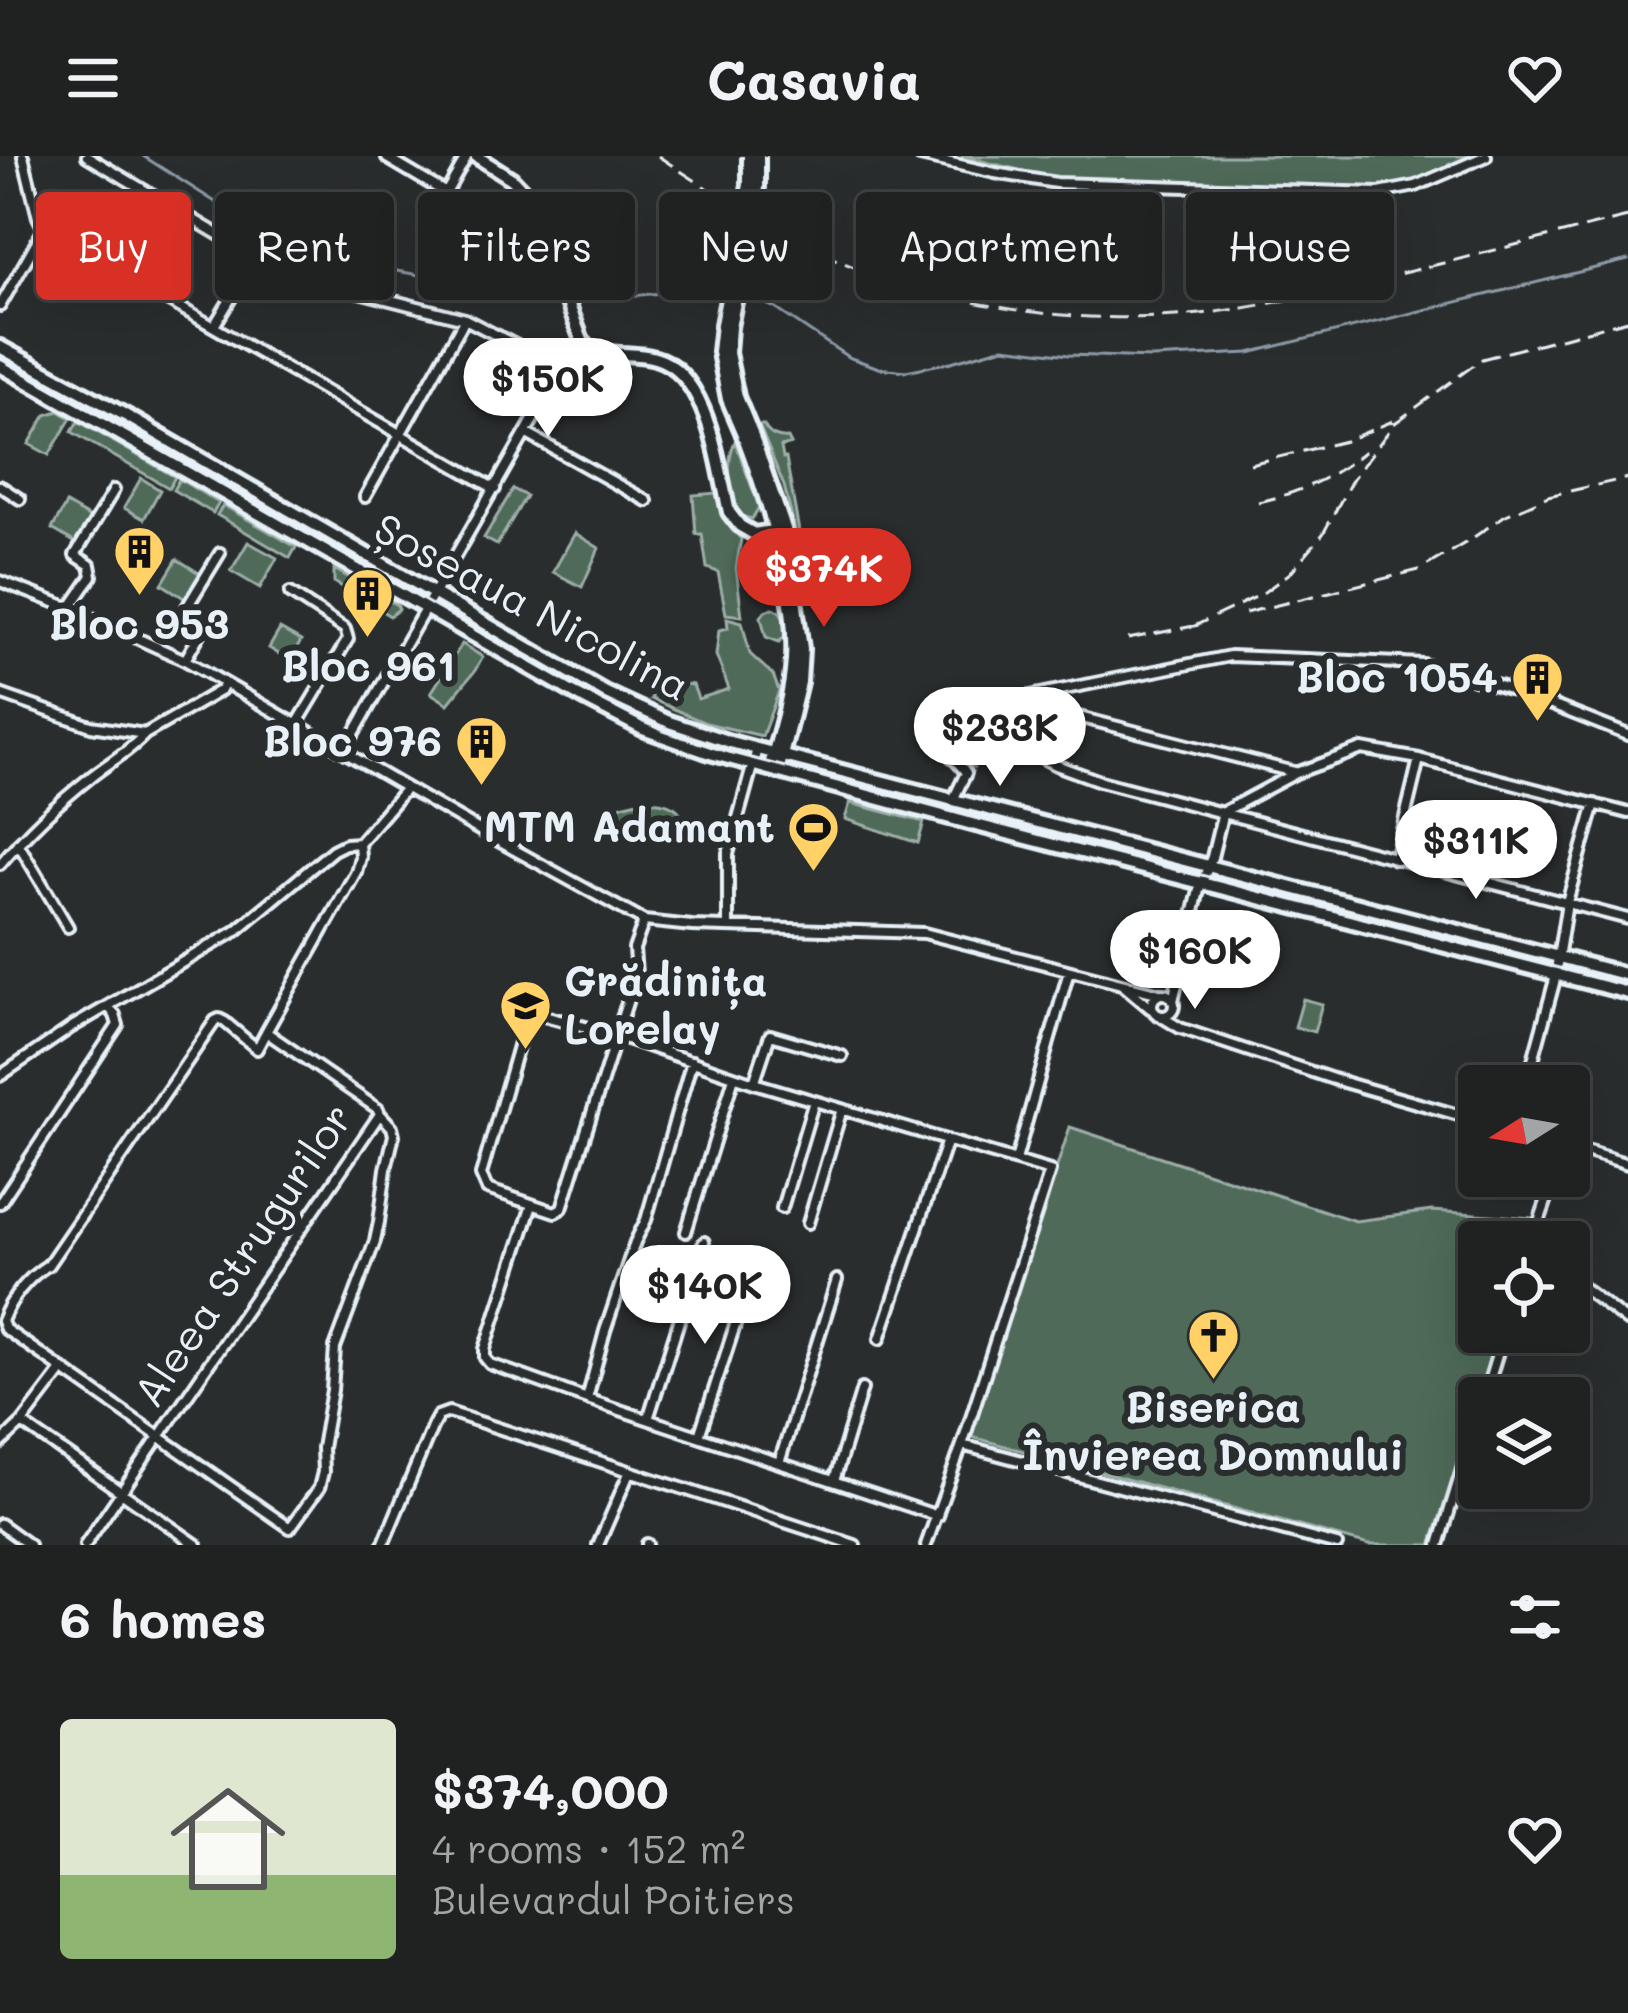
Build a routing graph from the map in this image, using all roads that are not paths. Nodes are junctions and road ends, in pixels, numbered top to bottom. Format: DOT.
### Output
graph roads {
  1 [pos="87,156"];
  2 [pos="471,156"];
  3 [pos="754,156"];
  4 [pos="920,156"];
  5 [pos="1486,156"];
  6 [pos="24,157"];
  7 [pos="387,158"];
  8 [pos="36,208"];
  9 [pos="215,232"];
  10 [pos="36,243"];
  11 [pos="168,300"];
  12 [pos="230,300"];
  13 [pos="390,300"];
  14 [pos="0,306"];
  15 [pos="465,319"];
  16 [pos="214,326"];
  17 [pos="583,343"];
  18 [pos="0,347"];
  19 [pos="0,366"];
  20 [pos="562,369"];
  21 [pos="527,434"];
  22 [pos="401,436"];
  23 [pos="0,486"];
  24 [pos="496,489"];
  25 [pos="114,490"];
  26 [pos="365,497"];
  27 [pos="20,499"];
  28 [pos="647,501"];
  29 [pos="780,530"];
  30 [pos="220,553"];
  31 [pos="0,581"];
  32 [pos="290,592"];
  33 [pos="434,594"];
  34 [pos="70,608"];
  35 [pos="427,609"];
  36 [pos="185,660"];
  37 [pos="225,683"];
  38 [pos="0,694"];
  39 [pos="1010,700"];
  40 [pos="962,716"];
  41 [pos="297,724"];
  42 [pos="145,734"];
  43 [pos="1628,734"];
  44 [pos="758,749"];
  45 [pos="344,751"];
  46 [pos="778,754"];
  47 [pos="1419,759"];
  48 [pos="754,765"];
  49 [pos="774,771"];
  50 [pos="1296,772"];
  51 [pos="406,788"];
  52 [pos="953,800"];
  53 [pos="1595,804"];
  54 [pos="1223,812"];
  55 [pos="1628,813"];
  56 [pos="18,843"];
  57 [pos="359,843"];
  58 [pos="1395,859"];
  59 [pos="0,864"];
  60 [pos="1208,866"];
  61 [pos="1202,882"];
  62 [pos="1568,902"];
  63 [pos="1628,919"];
  64 [pos="644,921"];
  65 [pos="68,927"];
  66 [pos="728,927"];
  67 [pos="1557,956"];
  68 [pos="1069,971"];
  69 [pos="1555,974"];
  70 [pos="1628,975"];
  71 [pos="1124,986"];
  72 [pos="1628,992"];
  73 [pos="1168,999"];
  74 [pos="108,1006"];
  75 [pos="1152,1010"];
  76 [pos="1162,1016"];
  77 [pos="1189,1029"];
  78 [pos="266,1033"];
  79 [pos="614,1035"];
  80 [pos="842,1057"];
  81 [pos="692,1061"];
  82 [pos="1531,1065"];
  83 [pos="0,1076"];
  84 [pos="734,1077"];
  85 [pos="754,1083"];
  86 [pos="814,1101"];
  87 [pos="842,1109"];
  88 [pos="380,1114"];
  89 [pos="1458,1115"];
  90 [pos="947,1140"];
  91 [pos="1590,1152"];
  92 [pos="1016,1160"];
  93 [pos="1628,1164"];
  94 [pos="0,1203"];
  95 [pos="532,1205"];
  96 [pos="782,1208"];
  97 [pos="808,1223"];
  98 [pos="686,1232"];
  99 [pos="704,1242"];
  100 [pos="752,1270"];
  101 [pos="837,1280"];
  102 [pos="1590,1293"];
  103 [pos="1628,1322"];
  104 [pos="880,1340"];
  105 [pos="64,1369"];
  106 [pos="862,1389"];
  107 [pos="586,1399"];
  108 [pos="648,1419"];
  109 [pos="22,1423"];
  110 [pos="159,1436"];
  111 [pos="699,1436"];
  112 [pos="0,1444"];
  113 [pos="962,1445"];
  114 [pos="779,1463"];
  115 [pos="630,1471"];
  116 [pos="834,1481"];
  117 [pos="1458,1483"];
  118 [pos="121,1492"];
  119 [pos="938,1516"];
  120 [pos="0,1524"];
  121 [pos="29,1545"];
  122 [pos="85,1545"];
  123 [pos="197,1545"];
  124 [pos="383,1545"];
  125 [pos="598,1545"];
  126 [pos="855,1545"];
  127 [pos="926,1545"];
  128 [pos="1337,1545"];
  129 [pos="1439,1545"];
  1 -- 9 [label="street"];
  2 -- 7 [label="street"];
  2 -- 17 [label="main road"];
  3 -- 29 [label="main road, bridge"];
  4 -- 5 [label="street"];
  6 -- 8 [label="street"];
  10 -- 14 [label="street"];
  11 -- 16 [label="street"];
  12 -- 16 [label="street"];
  13 -- 15 [label="street"];
  15 -- 20 [label="street"];
  15 -- 22 [label="street"];
  16 -- 22 [label="street"];
  17 -- 20 [label="street"];
  17 -- 29 [label="main road"];
  18 -- 33 [label="main road, Șoseaua Nicolina"];
  19 -- 35 [label="main road, Șoseaua Nicolina"];
  20 -- 21 [label="street"];
  21 -- 24 [label="street"];
  21 -- 28 [label="street"];
  22 -- 24 [label="street"];
  22 -- 26 [label="street"];
  23 -- 27 [label="street"];
  24 -- 33 [label="street"];
  25 -- 34 [label="street"];
  29 -- 46 [label="main road"];
  30 -- 36 [label="street"];
  31 -- 34 [label="street"];
  32 -- 41 [label="street"];
  33 -- 35 [label="street"];
  33 -- 44 [label="main road, Șoseaua Nicolina"];
  34 -- 36 [label="street"];
  35 -- 45 [label="street"];
  35 -- 48 [label="main road, Șoseaua Nicolina"];
  36 -- 37 [label="street"];
  37 -- 41 [label="street"];
  37 -- 42 [label="street"];
  38 -- 42 [label="street"];
  39 -- 40 [label="street"];
  39 -- 43 [label="street"];
  39 -- 50 [label="street"];
  40 -- 52 [label="street"];
  40 -- 54 [label="street"];
  41 -- 45 [label="street"];
  42 -- 56 [label="street"];
  44 -- 46 [label="main road, Șoseaua Nicolina"];
  44 -- 48 [label="street"];
  45 -- 51 [label="street"];
  46 -- 49 [label="main road"];
  46 -- 52 [label="main road, Șoseaua Nicolina"];
  47 -- 50 [label="street"];
  47 -- 53 [label="street"];
  47 -- 58 [label="street"];
  48 -- 49 [label="main road, Șoseaua Nicolina"];
  48 -- 66 [label="street"];
  49 -- 61 [label="main road, Șoseaua Nicolina"];
  50 -- 54 [label="street"];
  51 -- 57 [label="street"];
  51 -- 64 [label="street"];
  52 -- 60 [label="main road, Șoseaua Nicolina"];
  53 -- 55 [label="street"];
  53 -- 62 [label="street"];
  54 -- 58 [label="street"];
  54 -- 60 [label="street"];
  56 -- 59 [label="street"];
  56 -- 65 [label="street"];
  57 -- 74 [label="street"];
  57 -- 78 [label="street"];
  58 -- 62 [label="street"];
  60 -- 61 [label="street"];
  60 -- 67 [label="main road, Șoseaua Nicolina"];
  61 -- 69 [label="main road, Șoseaua Nicolina"];
  61 -- 73 [label="street"];
  62 -- 63 [label="street"];
  62 -- 67 [label="street"];
  64 -- 66 [label="street"];
  64 -- 79 [label="street"];
  66 -- 68 [label="street"];
  67 -- 69 [label="street"];
  67 -- 70 [label="main road, Șoseaua Nicolina"];
  68 -- 71 [label="street"];
  68 -- 92 [label="street"];
  69 -- 72 [label="main road, Șoseaua Nicolina"];
  69 -- 82 [label="street"];
  71 -- 73 [label="street"];
  71 -- 75 [label="street"];
  73 -- 75 [label="street"];
  73 -- 76 [label="street"];
  73 -- 77 [label="street"];
  74 -- 83 [label="street"];
  74 -- 94 [label="street"];
  75 -- 76 [label="street"];
  76 -- 77 [label="street"];
  77 -- 89 [label="street"];
  78 -- 88 [label="street, Aleea Strugurilor"];
  78 -- 105 [label="street"];
  79 -- 81 [label="street"];
  79 -- 95 [label="street"];
  79 -- 95 [label="street"];
  80 -- 85 [label="street"];
  81 -- 84 [label="street"];
  81 -- 107 [label="street"];
  84 -- 85 [label="street"];
  84 -- 98 [label="street"];
  85 -- 86 [label="street"];
  86 -- 87 [label="street"];
  86 -- 96 [label="street"];
  87 -- 90 [label="street"];
  87 -- 97 [label="street"];
  88 -- 110 [label="street, Aleea Strugurilor"];
  88 -- 110 [label="street"];
  90 -- 92 [label="street"];
  90 -- 104 [label="street"];
  91 -- 93 [label="street"];
  92 -- 113 [label="street"];
  95 -- 107 [label="street"];
  99 -- 108 [label="street"];
  100 -- 111 [label="street"];
  101 -- 114 [label="street"];
  102 -- 103 [label="street"];
  105 -- 109 [label="street"];
  105 -- 110 [label="street"];
  106 -- 116 [label="street"];
  107 -- 108 [label="street"];
  108 -- 111 [label="street"];
  109 -- 112 [label="street"];
  109 -- 118 [label="street"];
  110 -- 118 [label="street, Aleea Strugurilor"];
  111 -- 114 [label="street"];
  113 -- 119 [label="street"];
  113 -- 128 [label="street"];
  114 -- 116 [label="street"];
  115 -- 124 [label="street"];
  115 -- 125 [label="street"];
  115 -- 126 [label="street"];
  116 -- 119 [label="street"];
  117 -- 129 [label="street"];
  118 -- 122 [label="street, Aleea Strugurilor"];
  118 -- 123 [label="street"];
  119 -- 127 [label="street"];
  120 -- 121 [label="street"];
}
